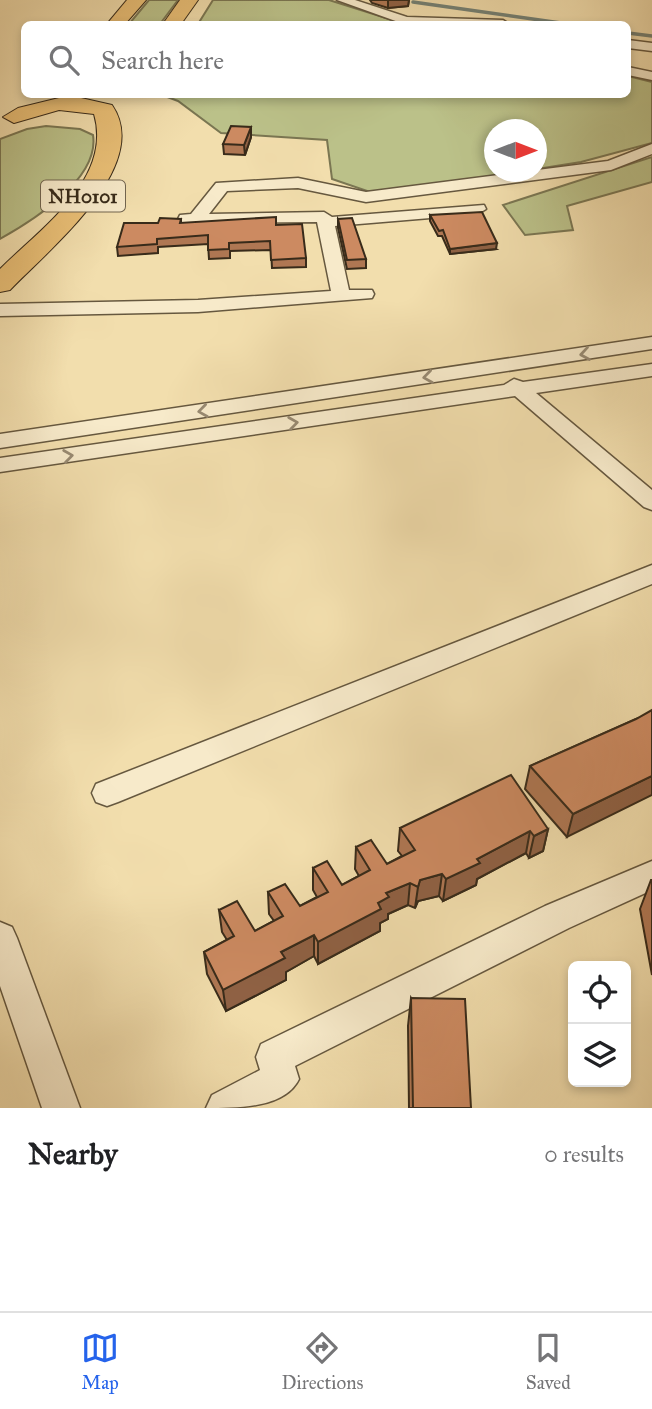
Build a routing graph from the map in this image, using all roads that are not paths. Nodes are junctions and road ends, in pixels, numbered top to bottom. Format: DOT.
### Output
graph roads {
  1 [pos="137,0"];
  2 [pos="189,0"];
  3 [pos="343,0"];
  4 [pos="120,21"];
  5 [pos="174,21"];
  6 [pos="404,21"];
  7 [pos="631,44"];
  8 [pos="652,47"];
  9 [pos="631,72"];
  10 [pos="652,76"];
  11 [pos="44,98"];
  12 [pos="7,121"];
  13 [pos="652,149"];
  14 [pos="478,209"];
  15 [pos="196,219"];
  16 [pos="164,220"];
  17 [pos="328,222"];
  18 [pos="12,264"];
  19 [pos="0,284"];
  20 [pos="365,294"];
  21 [pos="341,295"];
  22 [pos="0,310"];
  23 [pos="652,343"];
  24 [pos="495,367"];
  25 [pos="652,370"];
  26 [pos="520,391"];
  27 [pos="0,441"];
  28 [pos="0,466"];
  29 [pos="652,502"];
  30 [pos="652,573"];
  31 [pos="107,793"];
  32 [pos="652,875"];
  33 [pos="0,939"];
  34 [pos="61,1108"];
  35 [pos="225,1108"];
  1 -- 4 [label="highway"];
  2 -- 5 [label="highway"];
  3 -- 6 [label="street"];
  7 -- 8 [label="street"];
  9 -- 10 [label="street"];
  11 -- 12 [label="highway, NH0101"];
  12 -- 18 [label="highway, NH0101"];
  13 -- 15 [label="street"];
  14 -- 17 [label="street"];
  15 -- 16 [label="street"];
  15 -- 17 [label="street"];
  17 -- 21 [label="street"];
  18 -- 19 [label="highway, NH0101"];
  20 -- 21 [label="street"];
  21 -- 22 [label="street"];
  23 -- 24 [label="street, one-way"];
  24 -- 26 [label="street"];
  24 -- 27 [label="street, one-way"];
  25 -- 26 [label="street"];
  28 -- 26 [label="street, one-way"];
  26 -- 29 [label="street"];
  30 -- 31 [label="street"];
  32 -- 35 [label="street"];
  33 -- 34 [label="street"];
}
